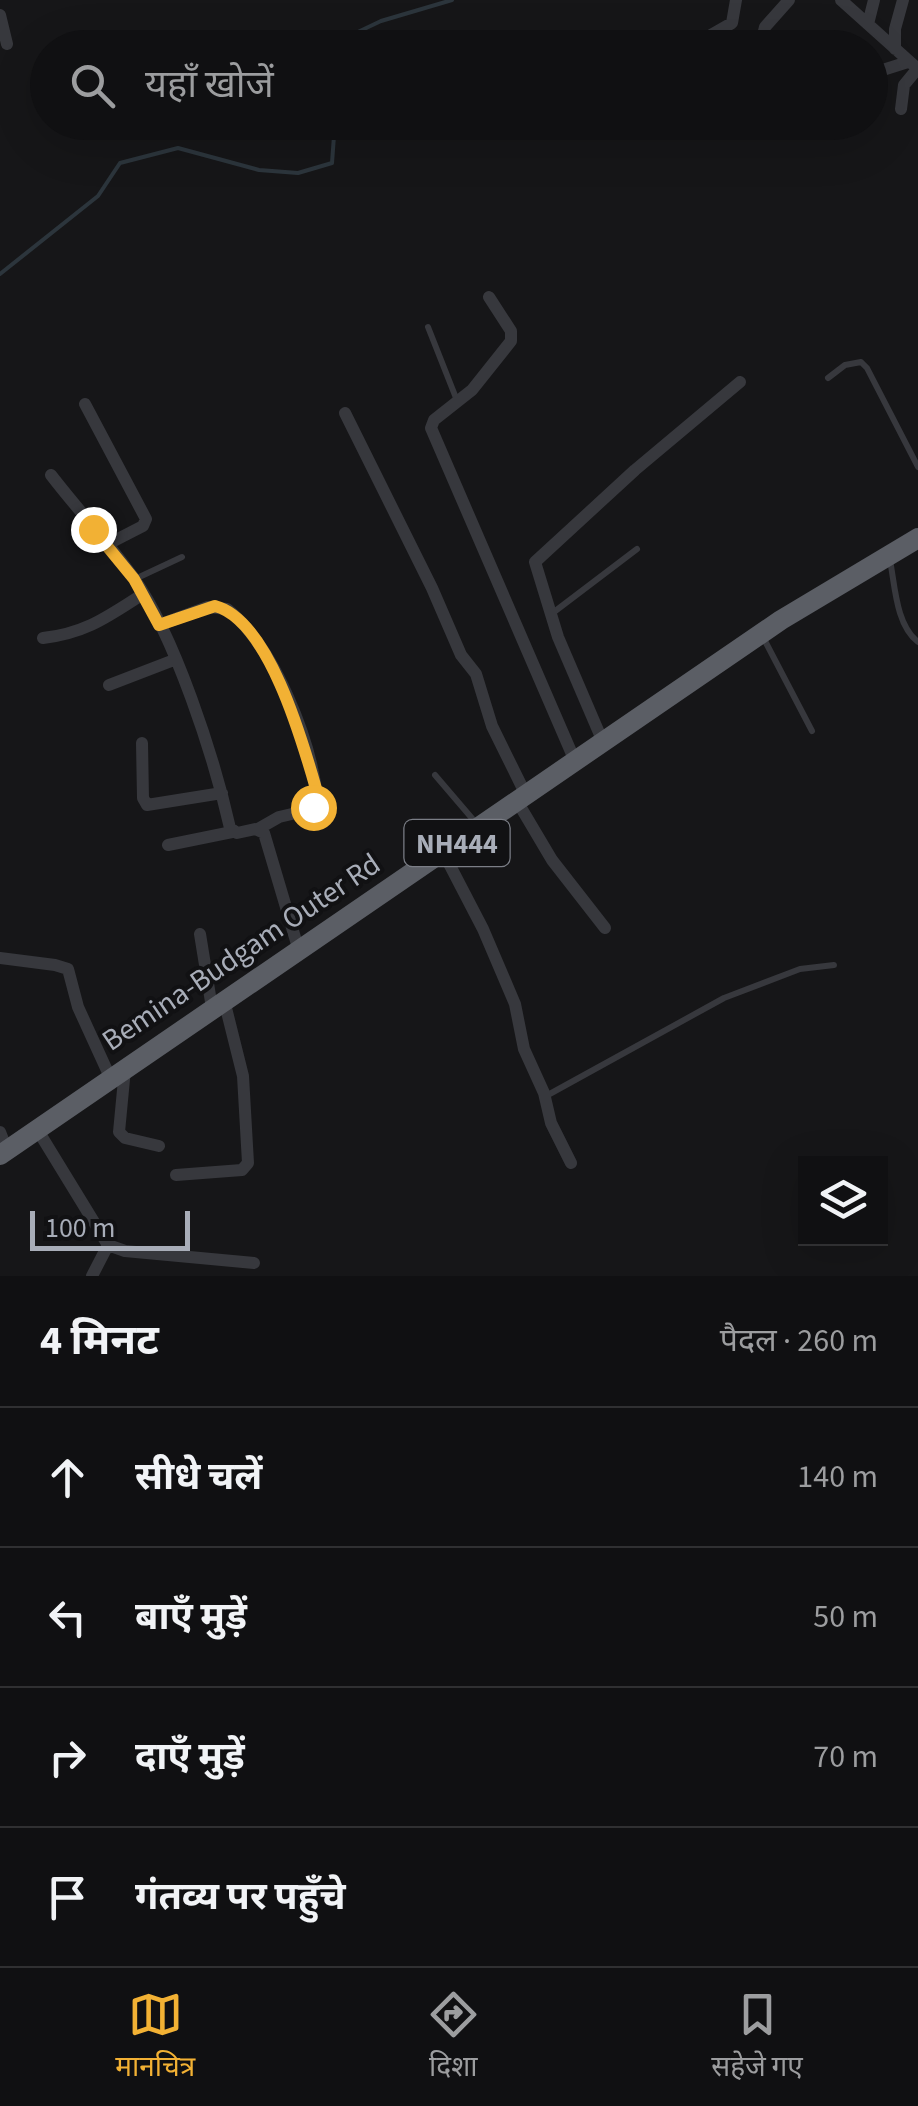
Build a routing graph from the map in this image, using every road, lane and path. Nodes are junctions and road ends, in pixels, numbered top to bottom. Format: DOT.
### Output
graph roads {
  1 [pos="736,0"];
  2 [pos="789,0"];
  3 [pos="841,0"];
  4 [pos="874,0"];
  5 [pos="903,0"];
  6 [pos="0,16"];
  7 [pos="868,24"];
  8 [pos="720,30"];
  9 [pos="764,30"];
  10 [pos="874,30"];
  11 [pos="888,43"];
  12 [pos="7,44"];
  13 [pos="895,50"];
  14 [pos="916,67"];
  15 [pos="888,71"];
  16 [pos="902,109"];
  17 [pos="489,296"];
  18 [pos="428,327"];
  19 [pos="828,378"];
  20 [pos="740,382"];
  21 [pos="86,404"];
  22 [pos="458,404"];
  23 [pos="346,413"];
  24 [pos="918,467"];
  25 [pos="52,475"];
  26 [pos="918,538"];
  27 [pos="106,545"];
  28 [pos="637,549"];
  29 [pos="889,555"];
  30 [pos="182,557"];
  31 [pos="134,579"];
  32 [pos="142,594"];
  33 [pos="550,615"];
  34 [pos="159,625"];
  35 [pos="762,634"];
  36 [pos="42,638"];
  37 [pos="918,642"];
  38 [pos="174,660"];
  39 [pos="109,685"];
  40 [pos="812,731"];
  41 [pos="142,742"];
  42 [pos="604,742"];
  43 [pos="575,761"];
  44 [pos="435,775"];
  45 [pos="222,793"];
  46 [pos="522,798"];
  47 [pos="480,828"];
  48 [pos="258,829"];
  49 [pos="232,832"];
  50 [pos="168,844"];
  51 [pos="444,852"];
  52 [pos="605,928"];
  53 [pos="200,934"];
  54 [pos="299,951"];
  55 [pos="0,958"];
  56 [pos="834,966"];
  57 [pos="218,1004"];
  58 [pos="117,1072"];
  59 [pos="545,1096"];
  60 [pos="37,1128"];
  61 [pos="2,1145"];
  62 [pos="159,1146"];
  63 [pos="571,1163"];
  64 [pos="176,1175"];
  65 [pos="108,1246"];
  66 [pos="254,1262"];
  67 [pos="92,1276"];
  1 -- 8 [label="street"];
  2 -- 9 [label="street"];
  3 -- 7 [label="street"];
  4 -- 7 [label="street"];
  5 -- 13 [label="street"];
  6 -- 12 [label="street"];
  7 -- 10 [label="street"];
  11 -- 13 [label="street"];
  13 -- 14 [label="street"];
  14 -- 15 [label="street"];
  14 -- 16 [label="street"];
  17 -- 22 [label="street"];
  18 -- 22 [label="lane"];
  19 -- 24 [label="lane"];
  20 -- 33 [label="street"];
  21 -- 27 [label="street"];
  22 -- 43 [label="street"];
  23 -- 46 [label="street"];
  25 -- 27 [label="street"];
  26 -- 29 [label="highway, Bemina-Budgam Outer Rd / NH444"];
  27 -- 31 [label="street"];
  28 -- 33 [label="lane"];
  29 -- 35 [label="highway, Bemina-Budgam Outer Rd / NH444"];
  29 -- 37 [label="lane"];
  30 -- 31 [label="lane"];
  31 -- 32 [label="street"];
  32 -- 34 [label="street"];
  32 -- 36 [label="street"];
  33 -- 42 [label="street"];
  34 -- 38 [label="street"];
  34 -- 48 [label="street"];
  35 -- 40 [label="lane"];
  35 -- 42 [label="highway, Bemina-Budgam Outer Rd / NH444"];
  38 -- 39 [label="street"];
  38 -- 45 [label="street"];
  41 -- 45 [label="street"];
  42 -- 43 [label="highway, Bemina-Budgam Outer Rd / NH444"];
  43 -- 46 [label="highway, Bemina-Budgam Outer Rd / NH444"];
  44 -- 47 [label="lane"];
  45 -- 49 [label="street"];
  46 -- 47 [label="highway, Bemina-Budgam Outer Rd / NH444"];
  46 -- 52 [label="street"];
  47 -- 51 [label="highway, Bemina-Budgam Outer Rd / NH444"];
  48 -- 49 [label="street"];
  48 -- 54 [label="street"];
  49 -- 50 [label="street"];
  51 -- 54 [label="highway, Bemina-Budgam Outer Rd / NH444"];
  51 -- 59 [label="street"];
  53 -- 57 [label="street"];
  54 -- 57 [label="highway, Bemina-Budgam Outer Rd / NH444"];
  55 -- 58 [label="street"];
  56 -- 59 [label="lane"];
  57 -- 58 [label="highway, Bemina-Budgam Outer Rd / NH444"];
  57 -- 64 [label="street"];
  58 -- 60 [label="highway, Bemina-Budgam Outer Rd / NH444"];
  58 -- 62 [label="street"];
  59 -- 63 [label="street"];
  60 -- 61 [label="highway, Bemina-Budgam Outer Rd / NH444"];
  60 -- 65 [label="street"];
  65 -- 66 [label="street"];
  65 -- 67 [label="street"];
}
